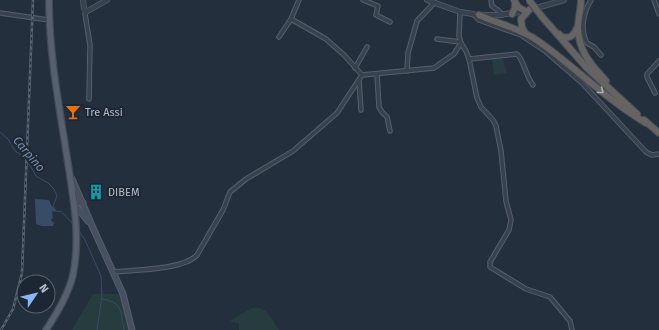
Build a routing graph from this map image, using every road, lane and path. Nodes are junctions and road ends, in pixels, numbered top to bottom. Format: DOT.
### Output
graph roads {
  1 [pos="49,0"];
  2 [pos="83,0"];
  3 [pos="107,0"];
  4 [pos="299,0"];
  5 [pos="363,0"];
  6 [pos="427,0"];
  7 [pos="491,0"];
  8 [pos="529,0"];
  9 [pos="544,0"];
  10 [pos="564,0"];
  11 [pos="578,0"];
  12 [pos="591,0"];
  13 [pos="654,0"];
  14 [pos="584,1"];
  15 [pos="514,2"];
  16 [pos="434,3"];
  17 [pos="547,5"];
  18 [pos="527,10"];
  19 [pos="86,12"];
  20 [pos="460,12"];
  21 [pos="580,12"];
  22 [pos="0,13"];
  23 [pos="476,14"];
  24 [pos="512,14"];
  25 [pos="659,14"];
  26 [pos="502,15"];
  27 [pos="543,18"];
  28 [pos="49,20"];
  29 [pos="291,20"];
  30 [pos="390,22"];
  31 [pos="578,26"];
  32 [pos="525,33"];
  33 [pos="279,37"];
  34 [pos="438,39"];
  35 [pos="460,42"];
  36 [pos="367,47"];
  37 [pos="601,55"];
  38 [pos="469,59"];
  39 [pos="659,61"];
  40 [pos="356,68"];
  41 [pos="408,71"];
  42 [pos="377,74"];
  43 [pos="362,75"];
  44 [pos="359,80"];
  45 [pos="533,85"];
  46 [pos="656,92"];
  47 [pos="89,99"];
  48 [pos="628,106"];
  49 [pos="361,110"];
  50 [pos="646,122"];
  51 [pos="390,131"];
  52 [pos="659,133"];
  53 [pos="659,154"];
  54 [pos="68,163"];
  55 [pos="83,203"];
  56 [pos="75,205"];
  57 [pos="85,216"];
  58 [pos="76,219"];
  59 [pos="93,228"];
  60 [pos="114,272"];
  61 [pos="46,330"];
  62 [pos="132,330"];
  63 [pos="572,330"];
  1 -- 28 [label="main road"];
  2 -- 19 [label="street"];
  3 -- 19 [label="street"];
  4 -- 29 [label="street"];
  5 -- 30 [label="street"];
  6 -- 16 [label="street"];
  7 -- 26 [label="street"];
  8 -- 27 [label="highway, bridge"];
  9 -- 17 [label="street"];
  10 -- 17 [label="street"];
  11 -- 21 [label="highway"];
  12 -- 37 [label="street"];
  13 -- 25 [label="street"];
  14 -- 21 [label="highway"];
  15 -- 18 [label="highway"];
  15 -- 24 [label="highway"];
  16 -- 20 [label="street"];
  16 -- 41 [label="street"];
  17 -- 18 [label="street"];
  18 -- 24 [label="street"];
  18 -- 32 [label="highway"];
  19 -- 47 [label="street"];
  20 -- 23 [label="street"];
  20 -- 35 [label="street"];
  21 -- 31 [label="highway"];
  22 -- 28 [label="street"];
  23 -- 26 [label="street"];
  23 -- 32 [label="highway"];
  23 -- 53 [label="street"];
  24 -- 26 [label="street"];
  27 -- 31 [label="highway"];
  27 -- 48 [label="highway"];
  28 -- 54 [label="main road"];
  29 -- 33 [label="street"];
  29 -- 40 [label="street"];
  31 -- 48 [label="highway"];
  32 -- 50 [label="highway, one-way"];
  34 -- 35 [label="street"];
  35 -- 38 [label="street"];
  35 -- 41 [label="street"];
  36 -- 40 [label="street"];
  38 -- 45 [label="street"];
  38 -- 63 [label="street"];
  39 -- 46 [label="street"];
  40 -- 43 [label="street"];
  41 -- 42 [label="street"];
  42 -- 43 [label="street"];
  42 -- 51 [label="street"];
  43 -- 44 [label="street"];
  44 -- 49 [label="street"];
  44 -- 60 [label="street"];
  48 -- 50 [label="highway"];
  50 -- 52 [label="highway"];
  54 -- 55 [label="main road"];
  54 -- 56 [label="main road"];
  55 -- 56 [label="main road"];
  55 -- 59 [label="main road"];
  56 -- 57 [label="main road"];
  56 -- 58 [label="main road"];
  57 -- 58 [label="main road"];
  57 -- 59 [label="main road"];
  58 -- 61 [label="main road"];
  59 -- 60 [label="main road"];
  60 -- 62 [label="main road"];
}
